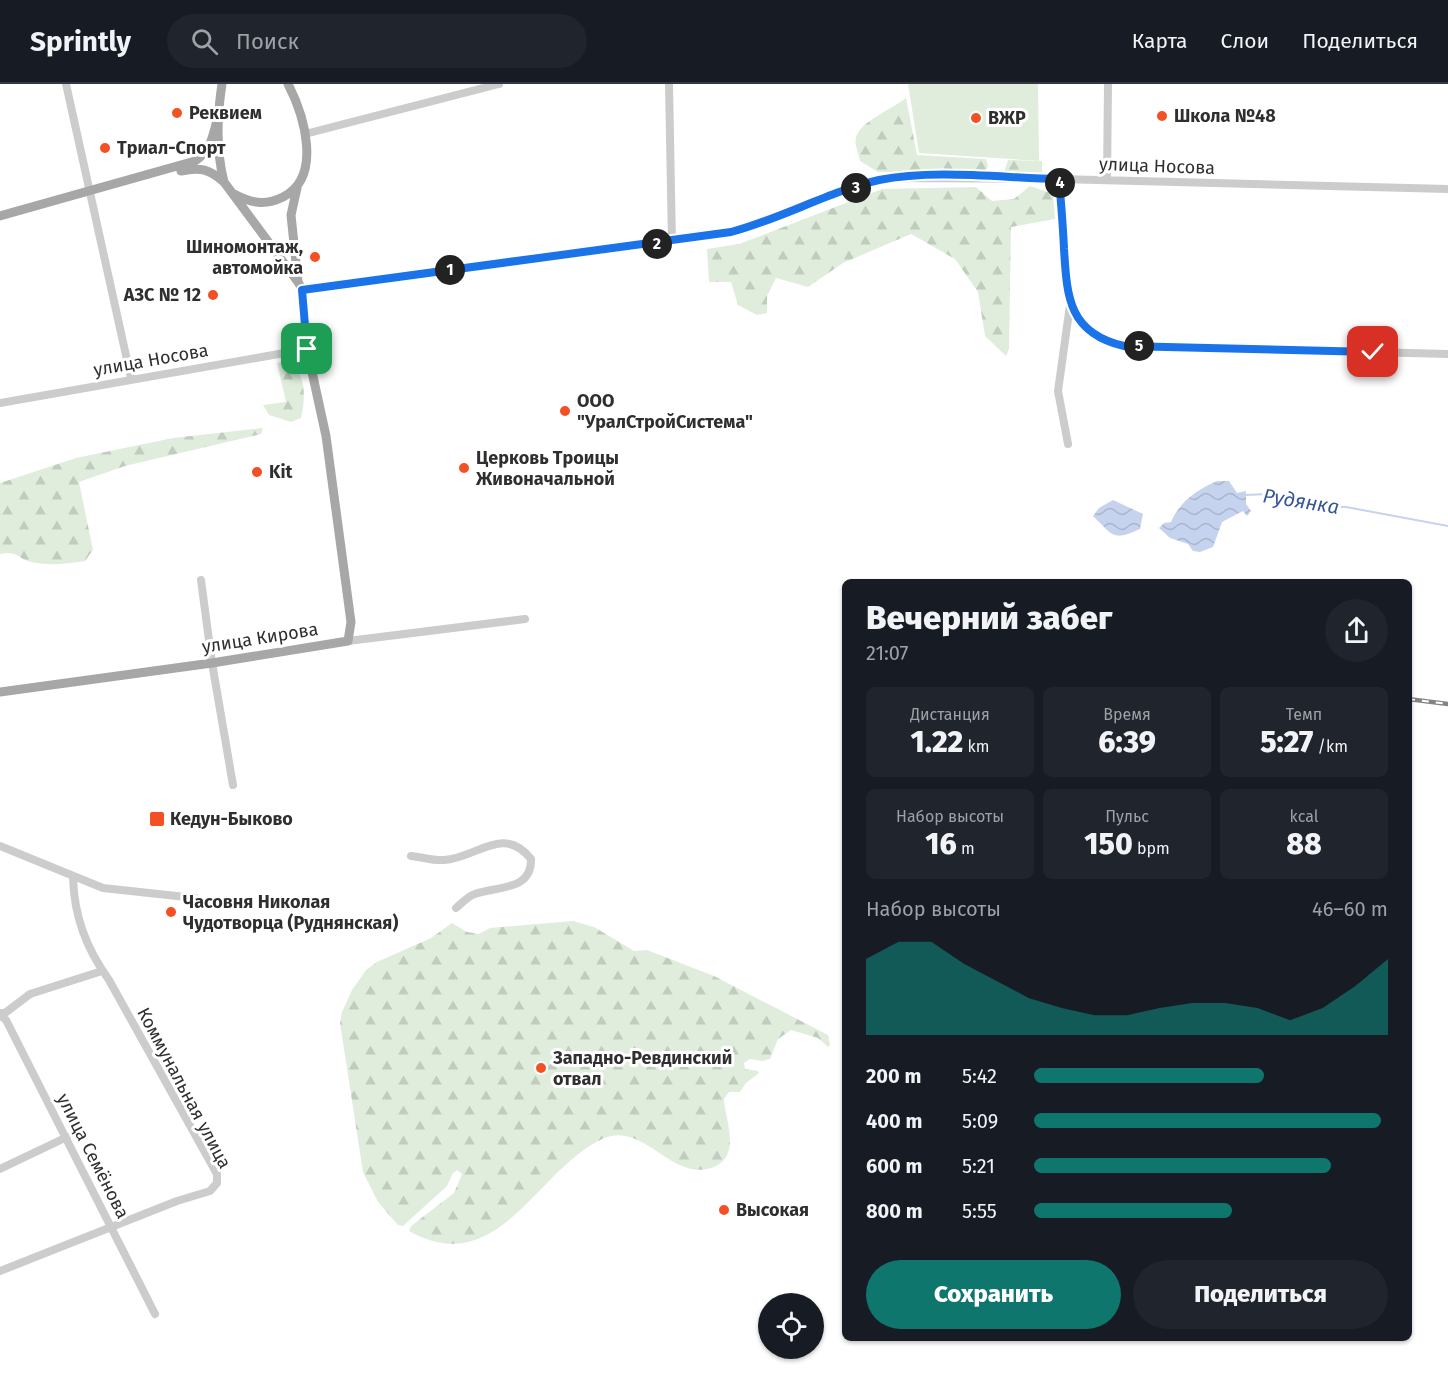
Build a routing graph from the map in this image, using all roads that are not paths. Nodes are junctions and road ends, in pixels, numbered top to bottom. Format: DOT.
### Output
graph roads {
  1 [pos="66,84"];
  2 [pos="222,84"];
  3 [pos="288,84"];
  4 [pos="499,84"];
  5 [pos="669,84"];
  6 [pos="1108,84"];
  7 [pos="217,120"];
  8 [pos="305,134"];
  9 [pos="152,175"];
  10 [pos="1059,179"];
  11 [pos="1107,180"];
  12 [pos="224,182"];
  13 [pos="297,188"];
  14 [pos="1448,189"];
  15 [pos="91,192"];
  16 [pos="232,193"];
  17 [pos="0,216"];
  18 [pos="672,242"];
  19 [pos="300,286"];
  20 [pos="1070,305"];
  21 [pos="307,349"];
  22 [pos="1448,354"];
  23 [pos="131,378"];
  24 [pos="0,402"];
  25 [pos="1068,444"];
  26 [pos="201,580"];
  27 [pos="525,619"];
  28 [pos="348,641"];
  29 [pos="212,663"];
  30 [pos="0,692"];
  31 [pos="233,785"];
  32 [pos="0,846"];
  33 [pos="411,856"];
  34 [pos="73,877"];
  35 [pos="195,898"];
  36 [pos="456,908"];
  37 [pos="102,971"];
  38 [pos="0,1014"];
  39 [pos="67,1137"];
  40 [pos="0,1169"];
  41 [pos="114,1228"];
  42 [pos="0,1271"];
  43 [pos="155,1314"];
  1 -- 15 [label="street"];
  2 -- 7 [label="main road"];
  3 -- 8 [label="main road"];
  4 -- 8 [label="street"];
  5 -- 18 [label="street"];
  6 -- 11 [label="street"];
  7 -- 9 [label="main road"];
  7 -- 12 [label="main road"];
  8 -- 13 [label="main road"];
  9 -- 12 [label="main road"];
  9 -- 15 [label="main road"];
  10 -- 11 [label="street, улица Носова"];
  10 -- 18 [label="street, улица Носова"];
  10 -- 20 [label="street"];
  11 -- 14 [label="street, улица Носова"];
  12 -- 16 [label="main road"];
  13 -- 16 [label="main road"];
  13 -- 19 [label="main road"];
  15 -- 17 [label="main road"];
  15 -- 23 [label="street"];
  16 -- 19 [label="main road"];
  18 -- 19 [label="street, улица Носова"];
  19 -- 21 [label="main road"];
  20 -- 22 [label="street"];
  20 -- 25 [label="street"];
  21 -- 23 [label="street, улица Носова"];
  21 -- 28 [label="main road"];
  23 -- 24 [label="street, улица Носова"];
  26 -- 29 [label="street"];
  27 -- 28 [label="street, улица Кирова"];
  28 -- 29 [label="main road, улица Кирова"];
  29 -- 30 [label="main road, улица Кирова"];
  29 -- 31 [label="street"];
  32 -- 34 [label="street"];
  33 -- 36 [label="street"];
  34 -- 35 [label="street"];
  34 -- 37 [label="street"];
  37 -- 38 [label="street"];
  37 -- 41 [label="street, Коммунальная улица"];
  38 -- 39 [label="street, улица Семёнова"];
  39 -- 40 [label="street"];
  39 -- 41 [label="street, улица Семёнова"];
  41 -- 42 [label="street"];
  41 -- 43 [label="street, улица Семёнова"];
}
